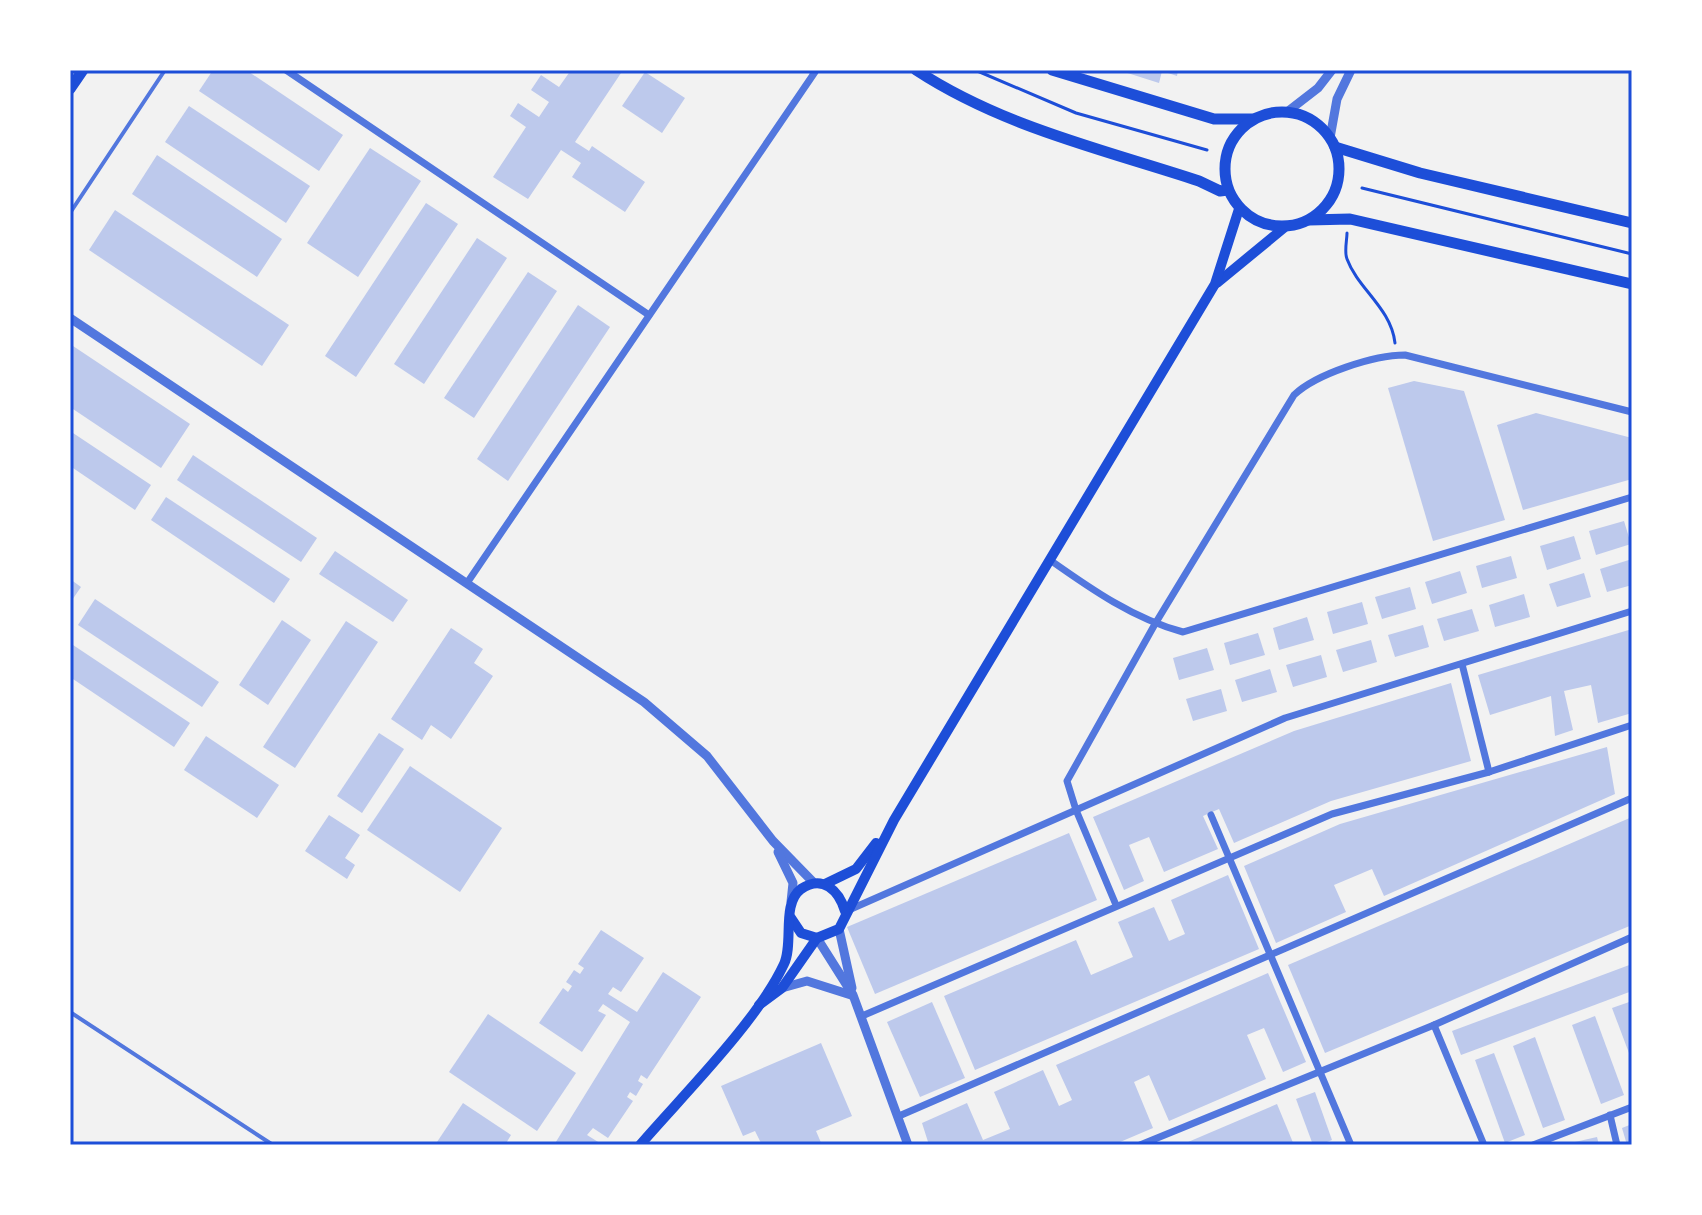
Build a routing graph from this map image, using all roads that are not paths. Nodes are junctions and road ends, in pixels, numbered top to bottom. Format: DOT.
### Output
graph roads {
  1 [pos="83,70"];
  2 [pos="165,70"];
  3 [pos="286,70"];
  4 [pos="916,70"];
  5 [pos="1052,70"];
  6 [pos="1332,70"];
  7 [pos="1351,70"];
  8 [pos="813,71"];
  9 [pos="70,89"];
  10 [pos="1287,112"];
  11 [pos="1254,119"];
  12 [pos="1332,142"];
  13 [pos="1228,190"];
  14 [pos="1239,209"];
  15 [pos="70,213"];
  16 [pos="1308,220"];
  17 [pos="1632,223"];
  18 [pos="1285,227"];
  19 [pos="1215,284"];
  20 [pos="1632,284"];
  21 [pos="649,315"];
  22 [pos="70,318"];
  23 [pos="1632,412"];
  24 [pos="1632,497"];
  25 [pos="1050,560"];
  26 [pos="467,583"];
  27 [pos="1632,611"];
  28 [pos="1155,624"];
  29 [pos="1462,664"];
  30 [pos="1632,725"];
  31 [pos="1489,772"];
  32 [pos="1632,798"];
  33 [pos="1076,810"];
  34 [pos="1211,815"];
  35 [pos="894,820"];
  36 [pos="773,841"];
  37 [pos="1229,859"];
  38 [pos="820,883"];
  39 [pos="791,905"];
  40 [pos="1116,905"];
  41 [pos="845,911"];
  42 [pos="791,918"];
  43 [pos="839,929"];
  44 [pos="1632,937"];
  45 [pos="817,938"];
  46 [pos="1271,957"];
  47 [pos="782,988"];
  48 [pos="853,995"];
  49 [pos="759,1005"];
  50 [pos="70,1012"];
  51 [pos="862,1016"];
  52 [pos="1434,1025"];
  53 [pos="1320,1072"];
  54 [pos="1632,1107"];
  55 [pos="1610,1115"];
  56 [pos="899,1116"];
  57 [pos="273,1145"];
  58 [pos="640,1145"];
  59 [pos="908,1145"];
  60 [pos="1140,1145"];
  61 [pos="1351,1145"];
  62 [pos="1484,1145"];
  63 [pos="1533,1145"];
  64 [pos="1617,1145"];
  1 -- 9 [label="main road"];
  2 -- 15 [label="lane"];
  3 -- 21 [label="street"];
  4 -- 13 [label="main road"];
  5 -- 11 [label="main road"];
  6 -- 10 [label="street"];
  7 -- 12 [label="street"];
  8 -- 21 [label="street"];
  10 -- 11 [label="main road"];
  10 -- 12 [label="main road"];
  11 -- 13 [label="main road"];
  12 -- 16 [label="main road"];
  12 -- 17 [label="main road"];
  13 -- 14 [label="main road"];
  14 -- 18 [label="main road"];
  14 -- 19 [label="main road"];
  16 -- 18 [label="main road"];
  16 -- 20 [label="main road"];
  18 -- 19 [label="main road"];
  19 -- 25 [label="main road"];
  21 -- 26 [label="street"];
  22 -- 26 [label="street"];
  23 -- 28 [label="street"];
  24 -- 28 [label="street"];
  25 -- 28 [label="street"];
  25 -- 35 [label="main road"];
  26 -- 36 [label="street"];
  27 -- 29 [label="street"];
  28 -- 33 [label="street"];
  29 -- 31 [label="street"];
  29 -- 33 [label="street"];
  30 -- 31 [label="street"];
  31 -- 37 [label="street"];
  32 -- 46 [label="street"];
  33 -- 40 [label="street"];
  33 -- 41 [label="street"];
  34 -- 37 [label="street"];
  35 -- 38 [label="main road"];
  35 -- 41 [label="main road"];
  36 -- 38 [label="street"];
  36 -- 39 [label="street"];
  37 -- 40 [label="street"];
  37 -- 46 [label="street"];
  38 -- 39 [label="main road"];
  38 -- 41 [label="main road"];
  39 -- 42 [label="main road"];
  40 -- 51 [label="street"];
  41 -- 43 [label="main road"];
  42 -- 45 [label="main road"];
  42 -- 49 [label="main road"];
  43 -- 45 [label="main road"];
  43 -- 48 [label="street"];
  44 -- 52 [label="street"];
  45 -- 47 [label="main road"];
  45 -- 48 [label="street"];
  46 -- 53 [label="street"];
  46 -- 56 [label="street"];
  47 -- 48 [label="street"];
  47 -- 49 [label="main road"];
  48 -- 51 [label="street"];
  49 -- 58 [label="main road"];
  50 -- 57 [label="lane"];
  51 -- 56 [label="street"];
  52 -- 53 [label="street"];
  52 -- 62 [label="street"];
  53 -- 60 [label="street"];
  53 -- 61 [label="street"];
  54 -- 55 [label="street"];
  55 -- 63 [label="street"];
  55 -- 64 [label="street"];
  56 -- 59 [label="street"];
}
